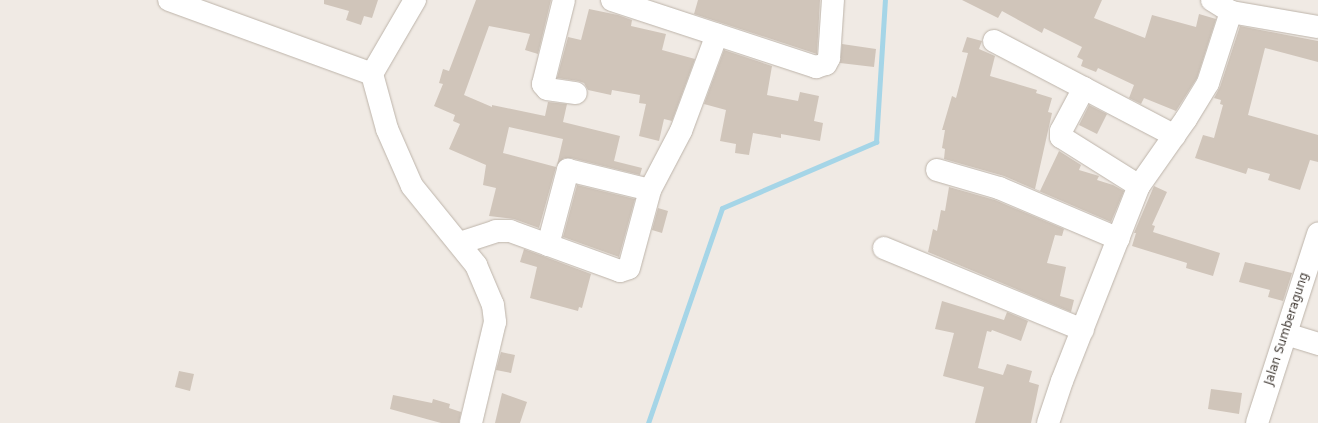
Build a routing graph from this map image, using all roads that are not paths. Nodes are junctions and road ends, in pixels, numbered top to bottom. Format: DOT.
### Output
graph roads {
  1 [pos="169,0"];
  2 [pos="415,0"];
  3 [pos="564,0"];
  4 [pos="612,0"];
  5 [pos="834,0"];
  6 [pos="1212,0"];
  7 [pos="1231,12"];
  8 [pos="1318,27"];
  9 [pos="717,34"];
  10 [pos="994,41"];
  11 [pos="372,74"];
  12 [pos="1084,88"];
  13 [pos="576,93"];
  14 [pos="1175,136"];
  15 [pos="937,170"];
  16 [pos="1139,186"];
  17 [pos="650,190"];
  18 [pos="1119,239"];
  19 [pos="470,240"];
  20 [pos="548,245"];
  21 [pos="1316,246"];
  22 [pos="884,248"];
  23 [pos="1083,330"];
  24 [pos="1290,336"];
  25 [pos="1318,344"];
  26 [pos="471,423"];
  27 [pos="1048,423"];
  28 [pos="1257,423"];
  1 -- 11 [label="street"];
  2 -- 11 [label="street"];
  3 -- 13 [label="street"];
  4 -- 9 [label="street"];
  5 -- 9 [label="street"];
  6 -- 7 [label="street"];
  7 -- 8 [label="street"];
  7 -- 14 [label="street"];
  9 -- 17 [label="street"];
  10 -- 12 [label="street"];
  11 -- 19 [label="street"];
  12 -- 14 [label="street"];
  12 -- 16 [label="street"];
  14 -- 16 [label="street"];
  15 -- 18 [label="street"];
  16 -- 18 [label="street"];
  17 -- 20 [label="street"];
  17 -- 20 [label="street"];
  18 -- 23 [label="street"];
  19 -- 20 [label="street"];
  19 -- 26 [label="street"];
  21 -- 24 [label="street, Jalan Sumberagung"];
  22 -- 23 [label="street"];
  23 -- 27 [label="street"];
  24 -- 25 [label="street"];
  24 -- 28 [label="street, Jalan Sumberagung"];
}
